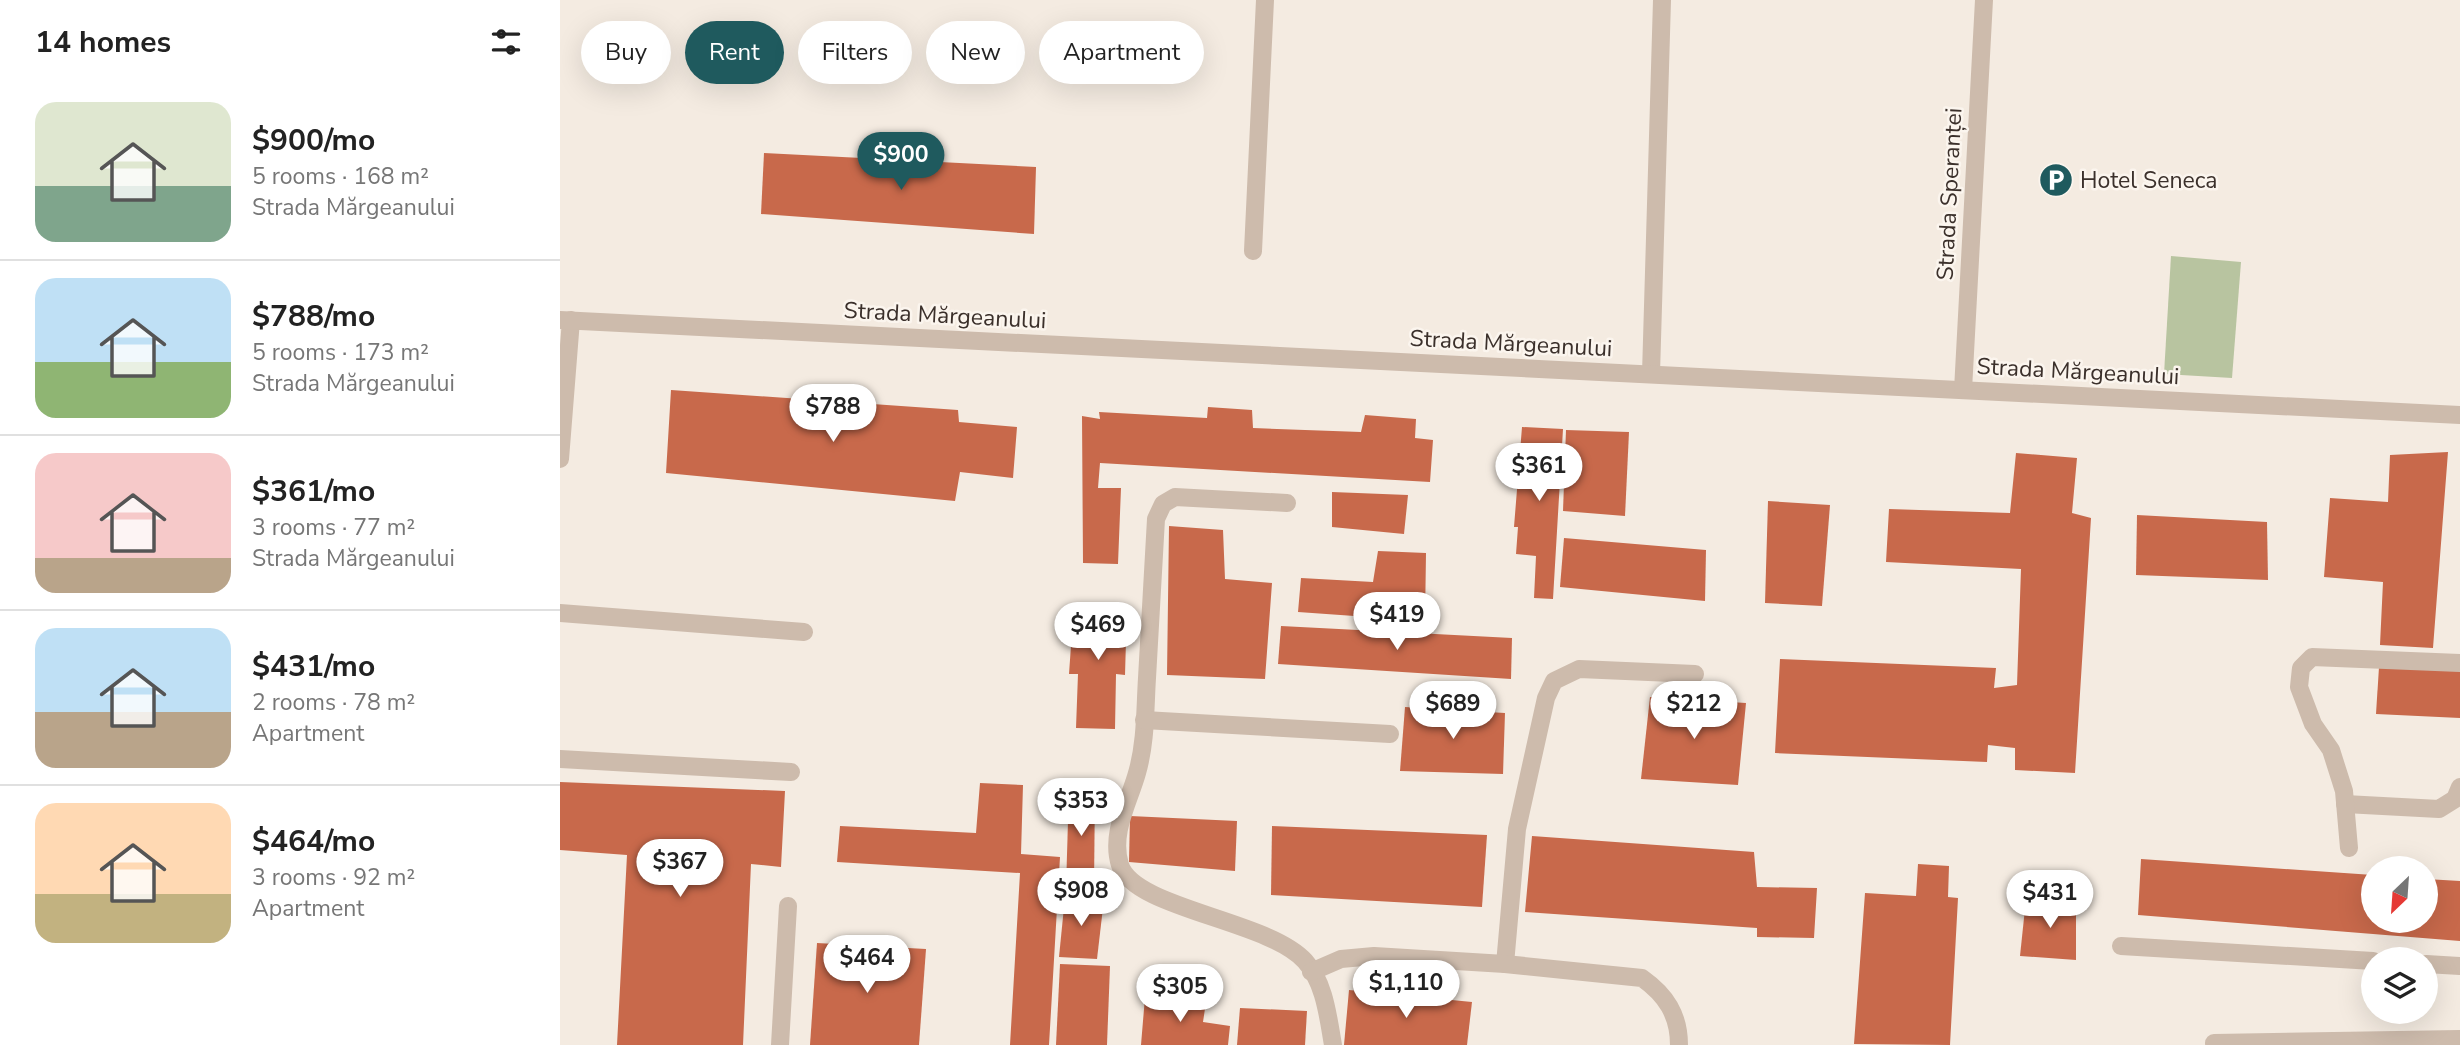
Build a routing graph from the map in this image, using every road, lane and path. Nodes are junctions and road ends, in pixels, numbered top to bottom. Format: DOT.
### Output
graph roads {
  1 [pos="1265,0"];
  2 [pos="1662,0"];
  3 [pos="1984,0"];
  4 [pos="1253,251"];
  5 [pos="566,320"];
  6 [pos="1651,374"];
  7 [pos="1963,390"];
  8 [pos="2460,415"];
  9 [pos="560,459"];
  10 [pos="1287,503"];
  11 [pos="560,613"];
  12 [pos="804,632"];
  13 [pos="2460,663"];
  14 [pos="1695,674"];
  15 [pos="1144,720"];
  16 [pos="1390,734"];
  17 [pos="560,760"];
  18 [pos="791,772"];
  19 [pos="2460,787"];
  20 [pos="2345,804"];
  21 [pos="2349,848"];
  22 [pos="788,906"];
  23 [pos="2121,946"];
  24 [pos="2361,960"];
  25 [pos="1505,964"];
  26 [pos="2438,965"];
  27 [pos="2460,966"];
  28 [pos="1311,972"];
  29 [pos="2460,1039"];
  30 [pos="2214,1043"];
  31 [pos="780,1045"];
  32 [pos="1333,1045"];
  33 [pos="1679,1045"];
  1 -- 4 [label="street"];
  2 -- 6 [label="street"];
  3 -- 7 [label="street, Strada Speranței"];
  5 -- 6 [label="street, Strada Mărgeanului"];
  5 -- 9 [label="street"];
  6 -- 7 [label="street, Strada Mărgeanului"];
  7 -- 8 [label="street, Strada Mărgeanului"];
  10 -- 15 [label="street"];
  11 -- 12 [label="street"];
  13 -- 20 [label="street"];
  14 -- 25 [label="street"];
  15 -- 16 [label="street"];
  15 -- 28 [label="street"];
  17 -- 18 [label="street"];
  19 -- 20 [label="street"];
  20 -- 21 [label="street"];
  22 -- 31 [label="street"];
  23 -- 24 [label="street"];
  25 -- 28 [label="street"];
  25 -- 33 [label="street"];
  26 -- 27 [label="street"];
  28 -- 32 [label="street"];
  29 -- 30 [label="street"];
}
